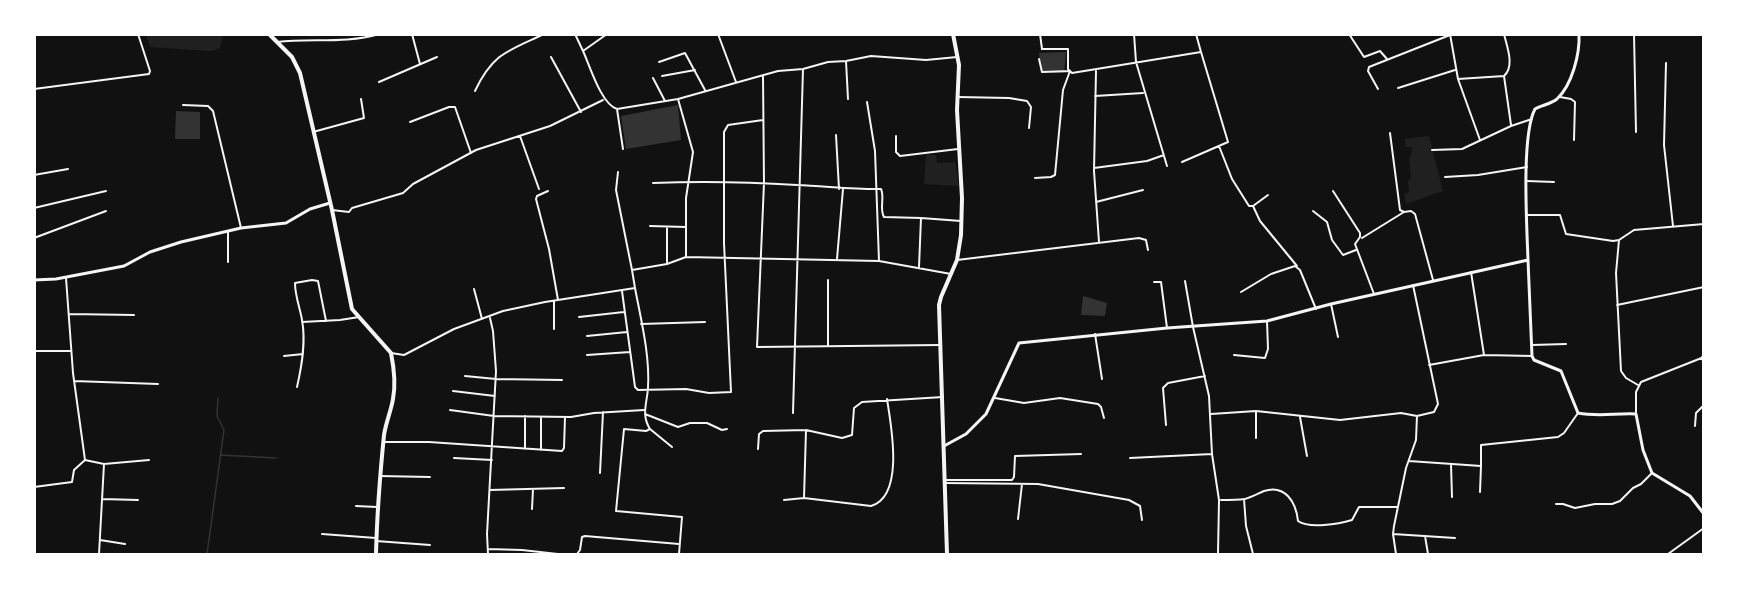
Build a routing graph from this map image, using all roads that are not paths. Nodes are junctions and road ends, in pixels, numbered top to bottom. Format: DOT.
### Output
graph roads {
  1 [pos="138,34"];
  2 [pos="269,34"];
  3 [pos="379,34"];
  4 [pos="412,34"];
  5 [pos="544,34"];
  6 [pos="575,34"];
  7 [pos="718,34"];
  8 [pos="953,34"];
  9 [pos="1040,34"];
  10 [pos="1134,34"];
  11 [pos="1196,34"];
  12 [pos="1350,34"];
  13 [pos="1504,34"];
  14 [pos="1579,34"];
  15 [pos="1634,34"];
  16 [pos="606,35"];
  17 [pos="1450,35"];
  18 [pos="277,42"];
  19 [pos="583,51"];
  20 [pos="1201,52"];
  21 [pos="437,57"];
  22 [pos="551,57"];
  23 [pos="957,57"];
  24 [pos="1040,59"];
  25 [pos="1387,59"];
  26 [pos="846,61"];
  27 [pos="659,62"];
  28 [pos="1136,62"];
  29 [pos="1666,63"];
  30 [pos="420,64"];
  31 [pos="803,69"];
  32 [pos="695,70"];
  33 [pos="1455,70"];
  34 [pos="1070,71"];
  35 [pos="1096,71"];
  36 [pos="662,76"];
  37 [pos="763,76"];
  38 [pos="1503,76"];
  39 [pos="653,78"];
  40 [pos="1458,79"];
  41 [pos="379,82"];
  42 [pos="736,82"];
  43 [pos="1398,88"];
  44 [pos="34,89"];
  45 [pos="1378,89"];
  46 [pos="705,90"];
  47 [pos="475,91"];
  48 [pos="1144,93"];
  49 [pos="1095,96"];
  50 [pos="958,97"];
  51 [pos="1559,97"];
  52 [pos="361,99"];
  53 [pos="678,99"];
  54 [pos="848,99"];
  55 [pos="604,100"];
  56 [pos="665,101"];
  57 [pos="867,102"];
  58 [pos="183,105"];
  59 [pos="617,109"];
  60 [pos="581,112"];
  61 [pos="1532,119"];
  62 [pos="763,120"];
  63 [pos="410,122"];
  64 [pos="1511,126"];
  65 [pos="1029,128"];
  66 [pos="313,132"];
  67 [pos="1636,132"];
  68 [pos="1390,133"];
  69 [pos="836,135"];
  70 [pos="520,136"];
  71 [pos="896,136"];
  72 [pos="1480,140"];
  73 [pos="1574,140"];
  74 [pos="1219,146"];
  75 [pos="623,149"];
  76 [pos="958,149"];
  77 [pos="1432,150"];
  78 [pos="471,153"];
  79 [pos="1164,155"];
  80 [pos="1182,162"];
  81 [pos="1167,166"];
  82 [pos="1527,167"];
  83 [pos="1094,168"];
  84 [pos="68,169"];
  85 [pos="618,172"];
  86 [pos="34,176"];
  87 [pos="1445,177"];
  88 [pos="1035,178"];
  89 [pos="689,181"];
  90 [pos="1527,181"];
  91 [pos="724,182"];
  92 [pos="1554,182"];
  93 [pos="652,183"];
  94 [pos="764,183"];
  95 [pos="801,185"];
  96 [pos="539,189"];
  97 [pos="841,189"];
  98 [pos="876,189"];
  99 [pos="1143,190"];
  100 [pos="106,191"];
  101 [pos="548,191"];
  102 [pos="1332,191"];
  103 [pos="1268,195"];
  104 [pos="1096,202"];
  105 [pos="330,203"];
  106 [pos="1253,206"];
  107 [pos="34,208"];
  108 [pos="332,210"];
  109 [pos="106,211"];
  110 [pos="1313,211"];
  111 [pos="1404,212"];
  112 [pos="1526,214"];
  113 [pos="921,218"];
  114 [pos="962,221"];
  115 [pos="1704,224"];
  116 [pos="650,226"];
  117 [pos="1672,226"];
  118 [pos="667,227"];
  119 [pos="686,227"];
  120 [pos="241,228"];
  121 [pos="228,231"];
  122 [pos="34,238"];
  123 [pos="1362,238"];
  124 [pos="1619,240"];
  125 [pos="1099,242"];
  126 [pos="1357,249"];
  127 [pos="1148,250"];
  128 [pos="686,257"];
  129 [pos="724,258"];
  130 [pos="760,258"];
  131 [pos="798,258"];
  132 [pos="837,259"];
  133 [pos="957,260"];
  134 [pos="1528,260"];
  135 [pos="879,261"];
  136 [pos="228,262"];
  137 [pos="667,264"];
  138 [pos="1297,266"];
  139 [pos="919,267"];
  140 [pos="632,270"];
  141 [pos="1471,272"];
  142 [pos="951,274"];
  143 [pos="66,278"];
  144 [pos="34,280"];
  145 [pos="828,280"];
  146 [pos="1185,280"];
  147 [pos="1433,280"];
  148 [pos="1154,282"];
  149 [pos="1413,285"];
  150 [pos="1704,287"];
  151 [pos="635,288"];
  152 [pos="474,289"];
  153 [pos="622,291"];
  154 [pos="1241,292"];
  155 [pos="1374,294"];
  156 [pos="556,301"];
  157 [pos="1331,304"];
  158 [pos="1617,305"];
  159 [pos="1316,309"];
  160 [pos="624,312"];
  161 [pos="69,314"];
  162 [pos="134,315"];
  163 [pos="359,317"];
  164 [pos="489,317"];
  165 [pos="579,317"];
  166 [pos="482,320"];
  167 [pos="326,321"];
  168 [pos="1268,321"];
  169 [pos="302,322"];
  170 [pos="705,322"];
  171 [pos="641,324"];
  172 [pos="1193,327"];
  173 [pos="1167,328"];
  174 [pos="554,329"];
  175 [pos="627,332"];
  176 [pos="1095,334"];
  177 [pos="587,336"];
  178 [pos="1338,337"];
  179 [pos="1566,344"];
  180 [pos="940,345"];
  181 [pos="1532,345"];
  182 [pos="795,346"];
  183 [pos="828,346"];
  184 [pos="34,351"];
  185 [pos="71,351"];
  186 [pos="630,352"];
  187 [pos="391,353"];
  188 [pos="303,354"];
  189 [pos="587,355"];
  190 [pos="1234,355"];
  191 [pos="1484,355"];
  192 [pos="284,356"];
  193 [pos="1532,356"];
  194 [pos="1703,357"];
  195 [pos="1429,365"];
  196 [pos="1704,365"];
  197 [pos="465,376"];
  198 [pos="1205,376"];
  199 [pos="496,379"];
  200 [pos="1102,379"];
  201 [pos="562,380"];
  202 [pos="74,381"];
  203 [pos="158,384"];
  204 [pos="1638,385"];
  205 [pos="297,387"];
  206 [pos="648,390"];
  207 [pos="453,391"];
  208 [pos="495,396"];
  209 [pos="943,397"];
  210 [pos="993,398"];
  211 [pos="887,399"];
  212 [pos="1704,405"];
  213 [pos="450,410"];
  214 [pos="644,410"];
  215 [pos="1256,411"];
  216 [pos="603,412"];
  217 [pos="793,413"];
  218 [pos="1578,413"];
  219 [pos="645,414"];
  220 [pos="1211,414"];
  221 [pos="1636,414"];
  222 [pos="494,416"];
  223 [pos="525,416"];
  224 [pos="1417,416"];
  225 [pos="541,417"];
  226 [pos="565,417"];
  227 [pos="1300,417"];
  228 [pos="1104,418"];
  229 [pos="1166,425"];
  230 [pos="1695,426"];
  231 [pos="650,429"];
  232 [pos="727,429"];
  233 [pos="806,430"];
  234 [pos="1256,438"];
  235 [pos="383,442"];
  236 [pos="944,446"];
  237 [pos="492,447"];
  238 [pos="672,447"];
  239 [pos="525,449"];
  240 [pos="758,449"];
  241 [pos="541,450"];
  242 [pos="1081,454"];
  243 [pos="1212,454"];
  244 [pos="1307,456"];
  245 [pos="454,458"];
  246 [pos="1130,458"];
  247 [pos="85,460"];
  248 [pos="149,460"];
  249 [pos="492,460"];
  250 [pos="1409,461"];
  251 [pos="104,464"];
  252 [pos="1452,464"];
  253 [pos="1481,466"];
  254 [pos="600,473"];
  255 [pos="1652,474"];
  256 [pos="380,476"];
  257 [pos="430,477"];
  258 [pos="945,482"];
  259 [pos="1022,484"];
  260 [pos="34,487"];
  261 [pos="564,488"];
  262 [pos="533,489"];
  263 [pos="490,490"];
  264 [pos="1480,492"];
  265 [pos="1452,497"];
  266 [pos="804,498"];
  267 [pos="102,499"];
  268 [pos="1244,499"];
  269 [pos="138,500"];
  270 [pos="784,500"];
  271 [pos="1219,500"];
  272 [pos="1556,504"];
  273 [pos="356,506"];
  274 [pos="377,507"];
  275 [pos="1398,507"];
  276 [pos="532,509"];
  277 [pos="1704,514"];
  278 [pos="1018,519"];
  279 [pos="1142,520"];
  280 [pos="1704,528"];
  281 [pos="322,534"];
  282 [pos="1393,534"];
  283 [pos="1425,536"];
  284 [pos="1455,538"];
  285 [pos="99,540"];
  286 [pos="376,540"];
  287 [pos="125,544"];
  288 [pos="679,544"];
  289 [pos="430,545"];
  290 [pos="488,549"];
  291 [pos="519,550"];
  292 [pos="550,554"];
  293 [pos="99,555"];
  294 [pos="376,555"];
  295 [pos="488,555"];
  296 [pos="519,555"];
  297 [pos="558,555"];
  298 [pos="577,555"];
  299 [pos="679,555"];
  300 [pos="947,555"];
  301 [pos="1218,555"];
  302 [pos="1253,555"];
  303 [pos="1396,555"];
  304 [pos="1428,555"];
  305 [pos="1668,555"];
  1 -- 44 [label="street"];
  2 -- 18 [label="main road"];
  3 -- 18 [label="street"];
  4 -- 30 [label="street"];
  5 -- 47 [label="street"];
  6 -- 19 [label="street"];
  7 -- 42 [label="street"];
  8 -- 23 [label="main road"];
  9 -- 34 [label="street"];
  10 -- 28 [label="street"];
  11 -- 20 [label="street"];
  12 -- 25 [label="street"];
  13 -- 38 [label="street"];
  14 -- 51 [label="street"];
  15 -- 67 [label="street"];
  16 -- 19 [label="street"];
  17 -- 25 [label="street"];
  17 -- 33 [label="street"];
  18 -- 66 [label="main road"];
  19 -- 55 [label="street"];
  20 -- 28 [label="street"];
  20 -- 74 [label="street"];
  21 -- 30 [label="street"];
  22 -- 60 [label="street"];
  23 -- 26 [label="street"];
  23 -- 50 [label="main road"];
  24 -- 34 [label="street"];
  25 -- 45 [label="street"];
  26 -- 31 [label="street"];
  26 -- 54 [label="street"];
  27 -- 32 [label="street"];
  28 -- 35 [label="street"];
  28 -- 48 [label="street"];
  29 -- 117 [label="street"];
  30 -- 41 [label="street"];
  31 -- 37 [label="street"];
  31 -- 95 [label="street"];
  32 -- 36 [label="street"];
  32 -- 46 [label="street"];
  33 -- 40 [label="street"];
  33 -- 43 [label="street"];
  34 -- 35 [label="street"];
  34 -- 88 [label="street"];
  35 -- 49 [label="street"];
  37 -- 42 [label="street"];
  37 -- 62 [label="street"];
  38 -- 40 [label="street"];
  38 -- 64 [label="street"];
  39 -- 56 [label="street"];
  40 -- 72 [label="street"];
  42 -- 46 [label="street"];
  46 -- 53 [label="street"];
  48 -- 49 [label="street"];
  48 -- 79 [label="street"];
  49 -- 83 [label="street"];
  50 -- 65 [label="street"];
  50 -- 76 [label="main road"];
  51 -- 61 [label="street"];
  51 -- 73 [label="street"];
  52 -- 66 [label="street"];
  53 -- 56 [label="street"];
  53 -- 89 [label="street"];
  55 -- 59 [label="street"];
  55 -- 60 [label="street"];
  56 -- 59 [label="street"];
  57 -- 98 [label="street"];
  58 -- 120 [label="street"];
  59 -- 75 [label="street"];
  60 -- 70 [label="street"];
  61 -- 64 [label="street"];
  61 -- 82 [label="street"];
  62 -- 91 [label="street"];
  62 -- 94 [label="street"];
  63 -- 78 [label="street"];
  64 -- 72 [label="street"];
  66 -- 105 [label="main road"];
  68 -- 111 [label="street"];
  69 -- 97 [label="street"];
  70 -- 78 [label="street"];
  70 -- 96 [label="street"];
  71 -- 76 [label="street"];
  72 -- 77 [label="street"];
  74 -- 80 [label="street"];
  74 -- 106 [label="street"];
  76 -- 114 [label="main road"];
  78 -- 108 [label="street"];
  79 -- 81 [label="street"];
  79 -- 83 [label="street"];
  82 -- 87 [label="street"];
  82 -- 90 [label="street"];
  83 -- 104 [label="street"];
  84 -- 86 [label="street"];
  85 -- 140 [label="street"];
  89 -- 91 [label="street"];
  89 -- 93 [label="street"];
  89 -- 119 [label="street"];
  90 -- 92 [label="street"];
  90 -- 112 [label="street"];
  91 -- 94 [label="street"];
  91 -- 129 [label="street"];
  94 -- 95 [label="street"];
  94 -- 130 [label="street"];
  95 -- 97 [label="street"];
  95 -- 131 [label="street"];
  97 -- 98 [label="street"];
  97 -- 132 [label="street"];
  98 -- 113 [label="street"];
  98 -- 135 [label="street"];
  99 -- 104 [label="street"];
  100 -- 107 [label="street"];
  101 -- 156 [label="street"];
  102 -- 126 [label="street"];
  103 -- 106 [label="street"];
  104 -- 125 [label="street"];
  105 -- 108 [label="main road"];
  105 -- 120 [label="street"];
  106 -- 138 [label="street"];
  108 -- 163 [label="main road"];
  109 -- 122 [label="street"];
  110 -- 126 [label="street"];
  111 -- 123 [label="street"];
  111 -- 147 [label="street"];
  112 -- 124 [label="street"];
  112 -- 134 [label="street"];
  113 -- 114 [label="street"];
  113 -- 139 [label="street"];
  114 -- 133 [label="main road"];
  115 -- 117 [label="street"];
  116 -- 118 [label="street"];
  117 -- 124 [label="street"];
  118 -- 119 [label="street"];
  118 -- 137 [label="street"];
  119 -- 128 [label="street"];
  120 -- 121 [label="street"];
  121 -- 136 [label="street"];
  121 -- 143 [label="street"];
  124 -- 158 [label="street"];
  125 -- 127 [label="street"];
  125 -- 133 [label="street"];
  126 -- 155 [label="street"];
  128 -- 129 [label="street"];
  128 -- 137 [label="street"];
  129 -- 130 [label="street"];
  129 -- 206 [label="street"];
  130 -- 131 [label="street"];
  130 -- 182 [label="street"];
  131 -- 132 [label="street"];
  131 -- 182 [label="street"];
  132 -- 135 [label="street"];
  133 -- 142 [label="main road"];
  134 -- 141 [label="street"];
  134 -- 181 [label="street"];
  135 -- 139 [label="street"];
  137 -- 140 [label="street"];
  138 -- 154 [label="street"];
  138 -- 159 [label="street"];
  139 -- 142 [label="street"];
  140 -- 151 [label="street"];
  141 -- 147 [label="street"];
  141 -- 191 [label="street"];
  142 -- 180 [label="main road"];
  143 -- 144 [label="street"];
  143 -- 161 [label="street"];
  145 -- 183 [label="street"];
  146 -- 172 [label="street"];
  147 -- 149 [label="street"];
  148 -- 173 [label="street"];
  149 -- 155 [label="street"];
  149 -- 195 [label="street"];
  150 -- 158 [label="street"];
  151 -- 153 [label="street"];
  151 -- 171 [label="street"];
  152 -- 166 [label="street"];
  153 -- 156 [label="street"];
  153 -- 160 [label="street"];
  155 -- 157 [label="street"];
  156 -- 164 [label="street"];
  156 -- 174 [label="street"];
  157 -- 159 [label="street"];
  157 -- 178 [label="street"];
  158 -- 204 [label="street"];
  159 -- 168 [label="street"];
  160 -- 165 [label="street"];
  160 -- 175 [label="street"];
  161 -- 162 [label="street"];
  161 -- 185 [label="street"];
  163 -- 167 [label="street"];
  163 -- 187 [label="main road"];
  164 -- 166 [label="street"];
  164 -- 199 [label="street"];
  166 -- 187 [label="street"];
  167 -- 169 [label="street"];
  167 -- 169 [label="street"];
  168 -- 172 [label="street"];
  168 -- 190 [label="street"];
  169 -- 188 [label="street"];
  170 -- 171 [label="street"];
  171 -- 206 [label="street"];
  172 -- 173 [label="street"];
  172 -- 198 [label="street"];
  173 -- 176 [label="street"];
  175 -- 177 [label="street"];
  175 -- 186 [label="street"];
  176 -- 200 [label="street"];
  176 -- 210 [label="street"];
  179 -- 181 [label="street"];
  180 -- 183 [label="street"];
  180 -- 209 [label="main road"];
  181 -- 193 [label="street"];
  182 -- 183 [label="street"];
  182 -- 217 [label="street"];
  184 -- 185 [label="street"];
  185 -- 202 [label="street"];
  186 -- 189 [label="street"];
  186 -- 206 [label="street"];
  187 -- 235 [label="main road"];
  188 -- 192 [label="street"];
  188 -- 205 [label="street"];
  191 -- 193 [label="street"];
  191 -- 195 [label="street"];
  193 -- 218 [label="street"];
  194 -- 196 [label="street"];
  194 -- 204 [label="street"];
  195 -- 224 [label="street"];
  197 -- 199 [label="street"];
  198 -- 220 [label="street"];
  198 -- 229 [label="street"];
  199 -- 201 [label="street"];
  199 -- 208 [label="street"];
  202 -- 203 [label="street"];
  202 -- 247 [label="street"];
  204 -- 221 [label="street"];
  206 -- 214 [label="street"];
  207 -- 208 [label="street"];
  208 -- 222 [label="street"];
  209 -- 211 [label="street"];
  209 -- 236 [label="main road"];
  210 -- 228 [label="street"];
  210 -- 236 [label="street"];
  211 -- 233 [label="street"];
  211 -- 266 [label="street"];
  212 -- 230 [label="street"];
  213 -- 222 [label="street"];
  214 -- 216 [label="street"];
  214 -- 219 [label="street"];
  215 -- 220 [label="street"];
  215 -- 227 [label="street"];
  215 -- 234 [label="street"];
  216 -- 226 [label="street"];
  216 -- 254 [label="street"];
  218 -- 221 [label="street"];
  218 -- 253 [label="street"];
  219 -- 231 [label="street"];
  219 -- 232 [label="street"];
  220 -- 243 [label="street"];
  221 -- 255 [label="street"];
  222 -- 223 [label="street"];
  222 -- 237 [label="street"];
  223 -- 225 [label="street"];
  223 -- 239 [label="street"];
  224 -- 227 [label="street"];
  224 -- 250 [label="street"];
  225 -- 226 [label="street"];
  225 -- 241 [label="street"];
  226 -- 241 [label="street"];
  227 -- 244 [label="street"];
  231 -- 238 [label="street"];
  231 -- 288 [label="street"];
  233 -- 240 [label="street"];
  233 -- 266 [label="street"];
  235 -- 237 [label="street"];
  235 -- 256 [label="main road"];
  236 -- 258 [label="main road"];
  237 -- 239 [label="street"];
  237 -- 249 [label="street"];
  239 -- 241 [label="street"];
  242 -- 258 [label="street"];
  243 -- 246 [label="street"];
  243 -- 271 [label="street"];
  245 -- 249 [label="street"];
  247 -- 251 [label="street"];
  247 -- 260 [label="street"];
  248 -- 251 [label="street"];
  249 -- 263 [label="street"];
  250 -- 252 [label="street"];
  250 -- 275 [label="street"];
  251 -- 267 [label="street"];
  252 -- 253 [label="street"];
  252 -- 265 [label="street"];
  253 -- 264 [label="street"];
  255 -- 272 [label="street"];
  255 -- 277 [label="street"];
  256 -- 257 [label="street"];
  256 -- 274 [label="main road"];
  258 -- 259 [label="street"];
  258 -- 300 [label="main road"];
  259 -- 278 [label="street"];
  259 -- 279 [label="street"];
  261 -- 262 [label="street"];
  262 -- 263 [label="street"];
  262 -- 276 [label="street"];
  263 -- 290 [label="street"];
  266 -- 270 [label="street"];
  267 -- 269 [label="street"];
  267 -- 285 [label="street"];
  268 -- 271 [label="street"];
  268 -- 275 [label="street"];
  268 -- 302 [label="street"];
  271 -- 301 [label="street"];
  273 -- 274 [label="street"];
  274 -- 286 [label="main road"];
  275 -- 282 [label="street"];
  280 -- 305 [label="street"];
  281 -- 286 [label="street"];
  282 -- 283 [label="street"];
  282 -- 303 [label="street"];
  283 -- 284 [label="street"];
  283 -- 304 [label="street"];
  285 -- 287 [label="street"];
  285 -- 293 [label="street"];
  286 -- 289 [label="street"];
  286 -- 294 [label="main road"];
  288 -- 298 [label="street"];
  288 -- 299 [label="street"];
  290 -- 291 [label="street"];
  290 -- 295 [label="street"];
  291 -- 292 [label="street"];
  291 -- 296 [label="street"];
  292 -- 297 [label="street"];
}
